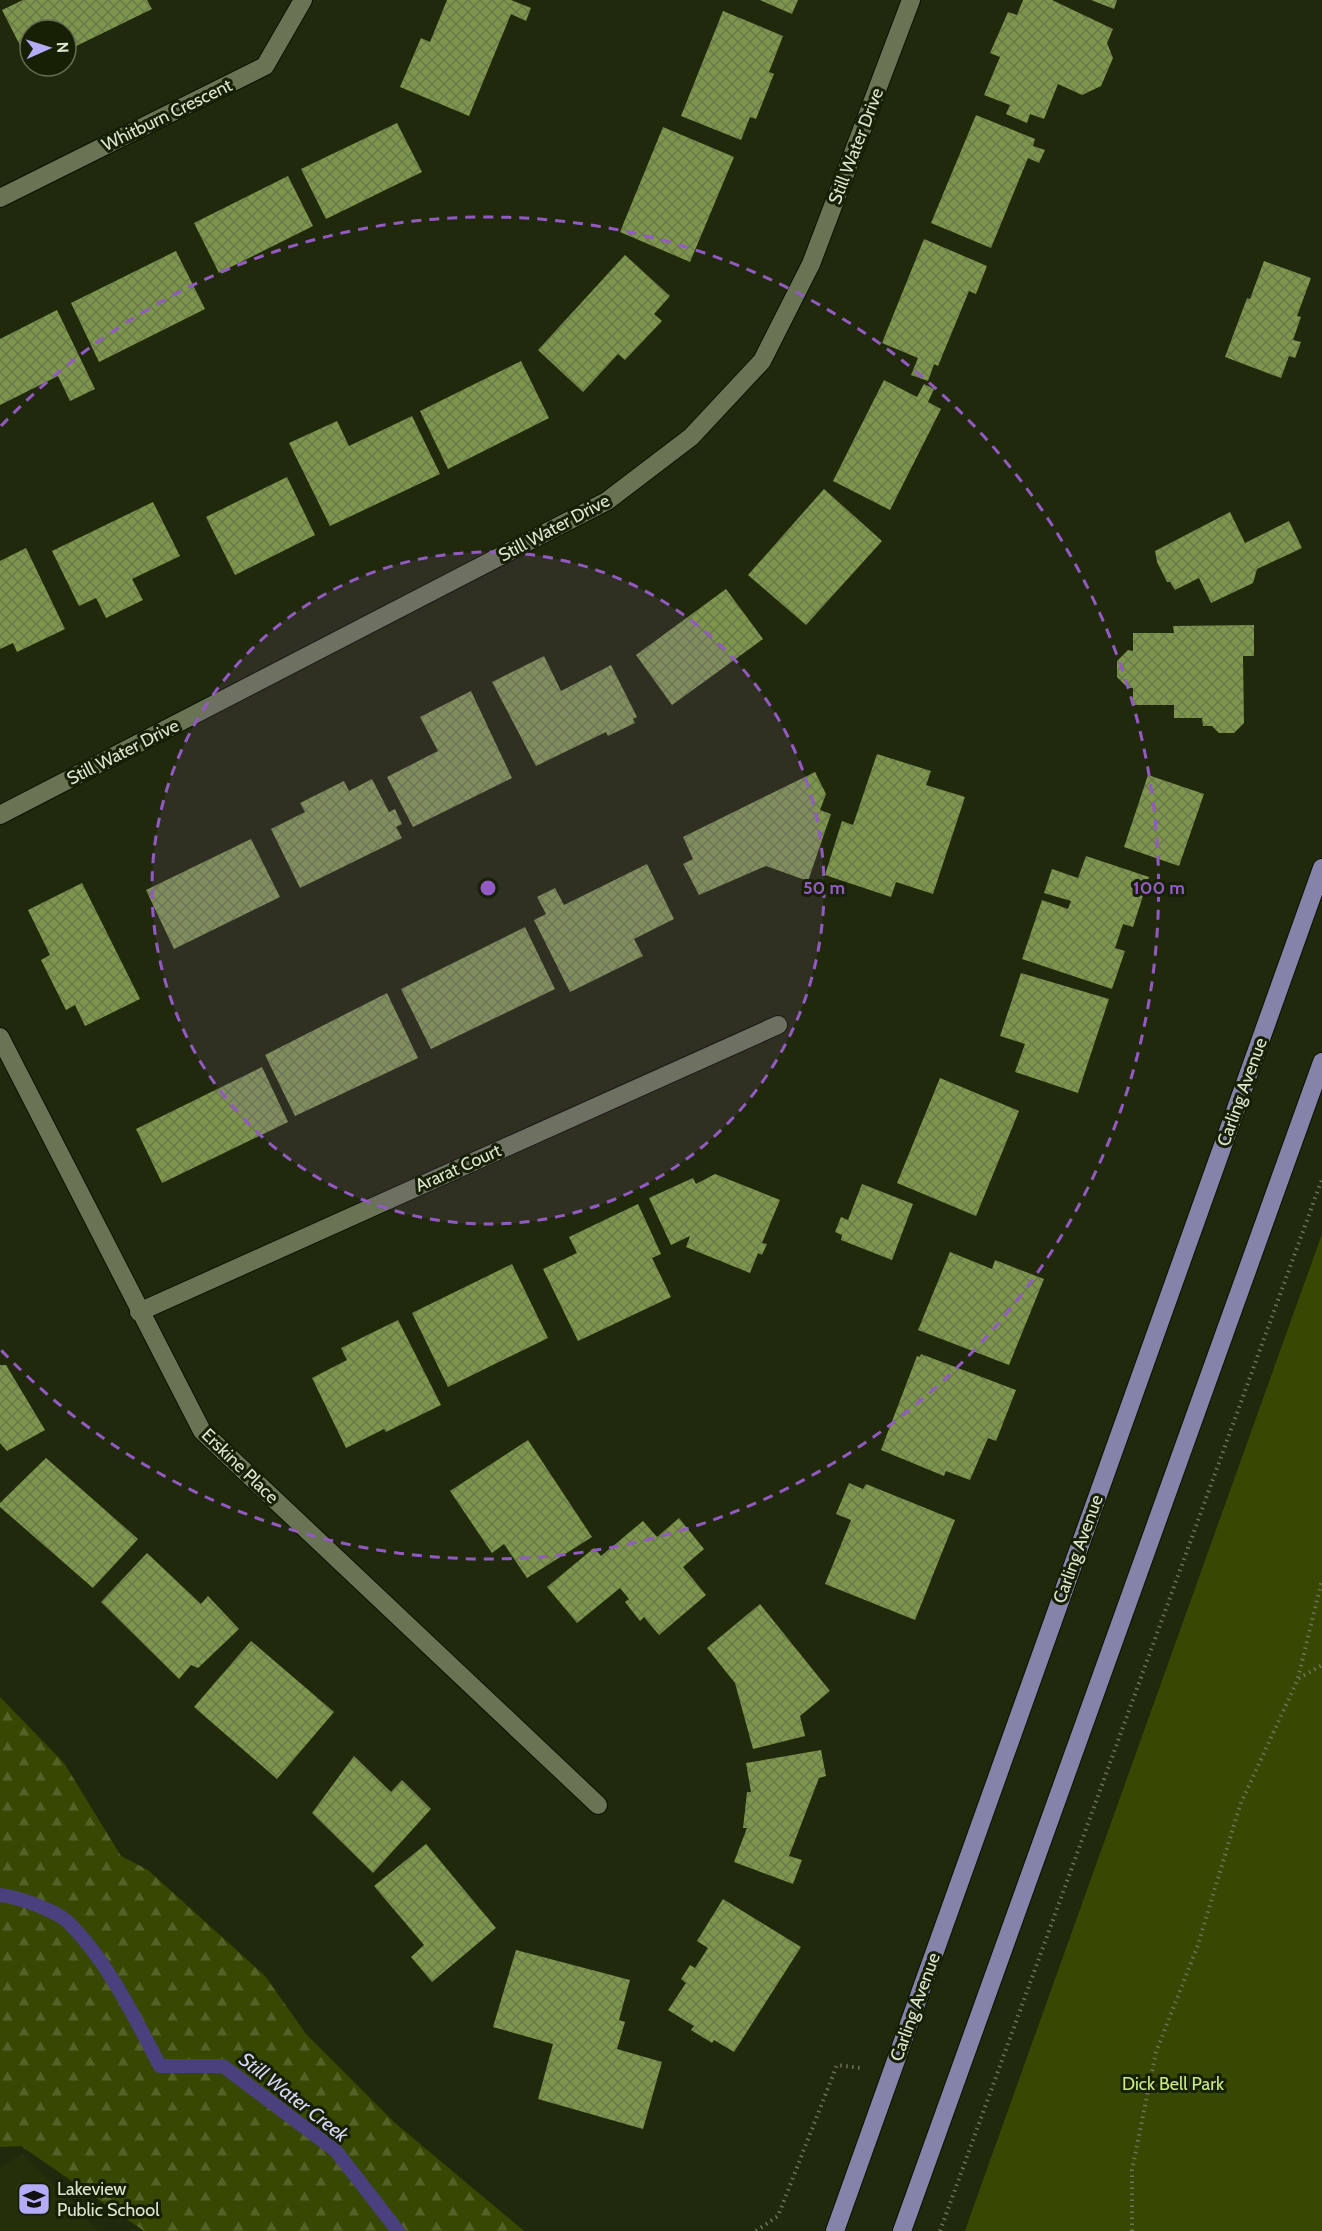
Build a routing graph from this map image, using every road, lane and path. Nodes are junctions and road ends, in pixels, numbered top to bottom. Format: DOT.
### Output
graph roads {
  1 [pos="303,0"];
  2 [pos="912,0"];
  3 [pos="0,198"];
  4 [pos="0,815"];
  5 [pos="1322,868"];
  6 [pos="778,1025"];
  7 [pos="0,1037"];
  8 [pos="1322,1062"];
  9 [pos="1322,1179"];
  10 [pos="139,1311"];
  11 [pos="1322,1580"];
  12 [pos="1322,1665"];
  13 [pos="1298,1679"];
  14 [pos="598,1804"];
  15 [pos="890,2078"];
  16 [pos="756,2231"];
  17 [pos="835,2231"];
  18 [pos="902,2231"];
  19 [pos="940,2231"];
  20 [pos="1132,2231"];
  1 -- 3 [label="street, Whitburn Crescent"];
  2 -- 4 [label="street, Still Water Drive"];
  5 -- 15 [label="main road, Carling Avenue"];
  6 -- 10 [label="street, Ararat Court"];
  7 -- 10 [label="street, Erskine Place"];
  8 -- 18 [label="main road"];
  9 -- 19 [label="path"];
  10 -- 14 [label="street, Erskine Place"];
  11 -- 13 [label="path"];
  12 -- 13 [label="path"];
  13 -- 20 [label="path"];
  15 -- 16 [label="path"];
  15 -- 17 [label="main road, Carling Avenue"];
}
